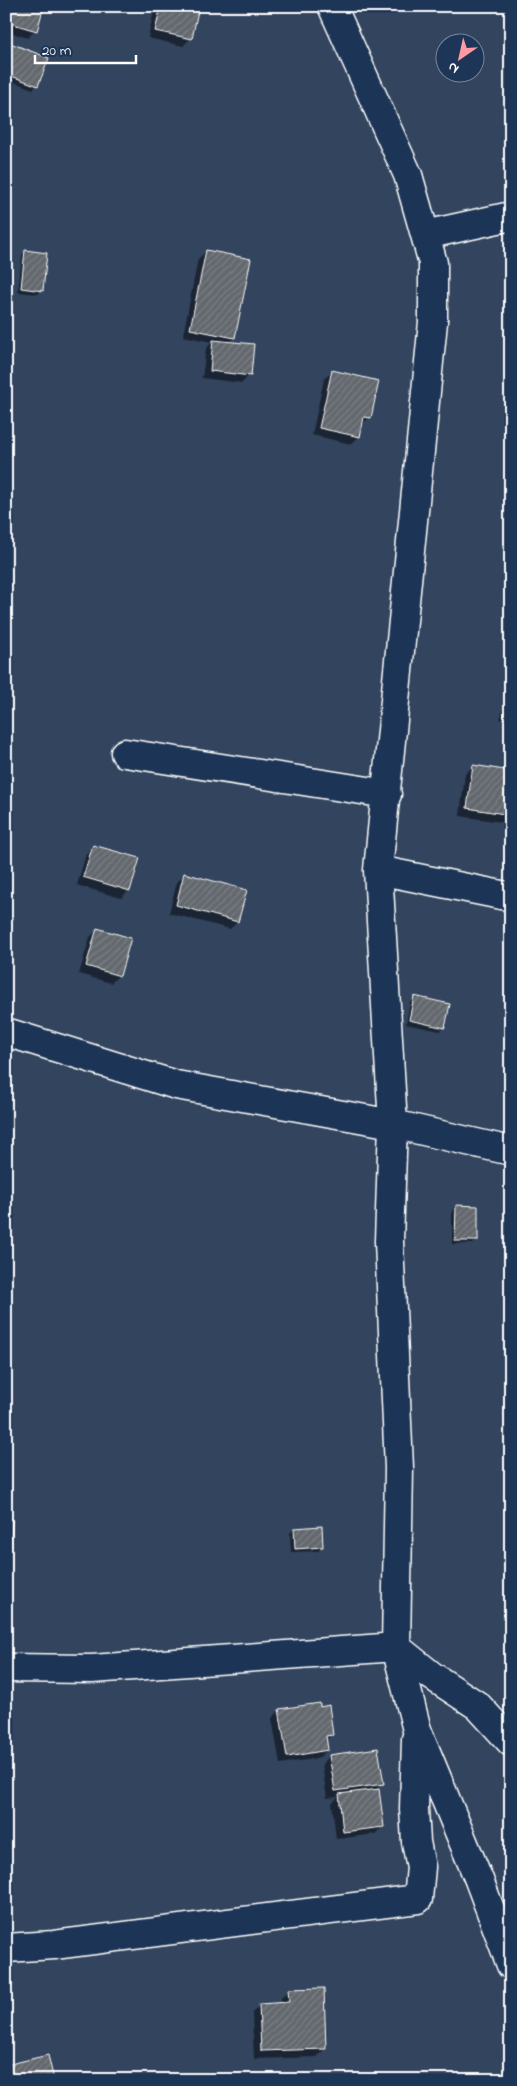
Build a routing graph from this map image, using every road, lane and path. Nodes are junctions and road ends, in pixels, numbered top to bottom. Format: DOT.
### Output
graph roads {
  1 [pos="332,6"];
  2 [pos="511,216"];
  3 [pos="425,235"];
  4 [pos="125,752"];
  5 [pos="387,794"];
  6 [pos="378,870"];
  7 [pos="511,896"];
  8 [pos="6,1032"];
  9 [pos="392,1124"];
  10 [pos="511,1151"];
  11 [pos="396,1647"];
  12 [pos="6,1668"];
  13 [pos="417,1730"];
  14 [pos="511,1742"];
  15 [pos="6,1948"];
  16 [pos="511,1965"];
  1 -- 3 [label="street"];
  2 -- 3 [label="street"];
  3 -- 5 [label="street"];
  4 -- 5 [label="street"];
  5 -- 6 [label="street"];
  6 -- 7 [label="street"];
  6 -- 9 [label="street"];
  8 -- 9 [label="street"];
  9 -- 10 [label="street"];
  9 -- 11 [label="street"];
  11 -- 12 [label="street"];
  11 -- 13 [label="street"];
  11 -- 14 [label="street"];
  13 -- 15 [label="street"];
  13 -- 16 [label="street"];
}
